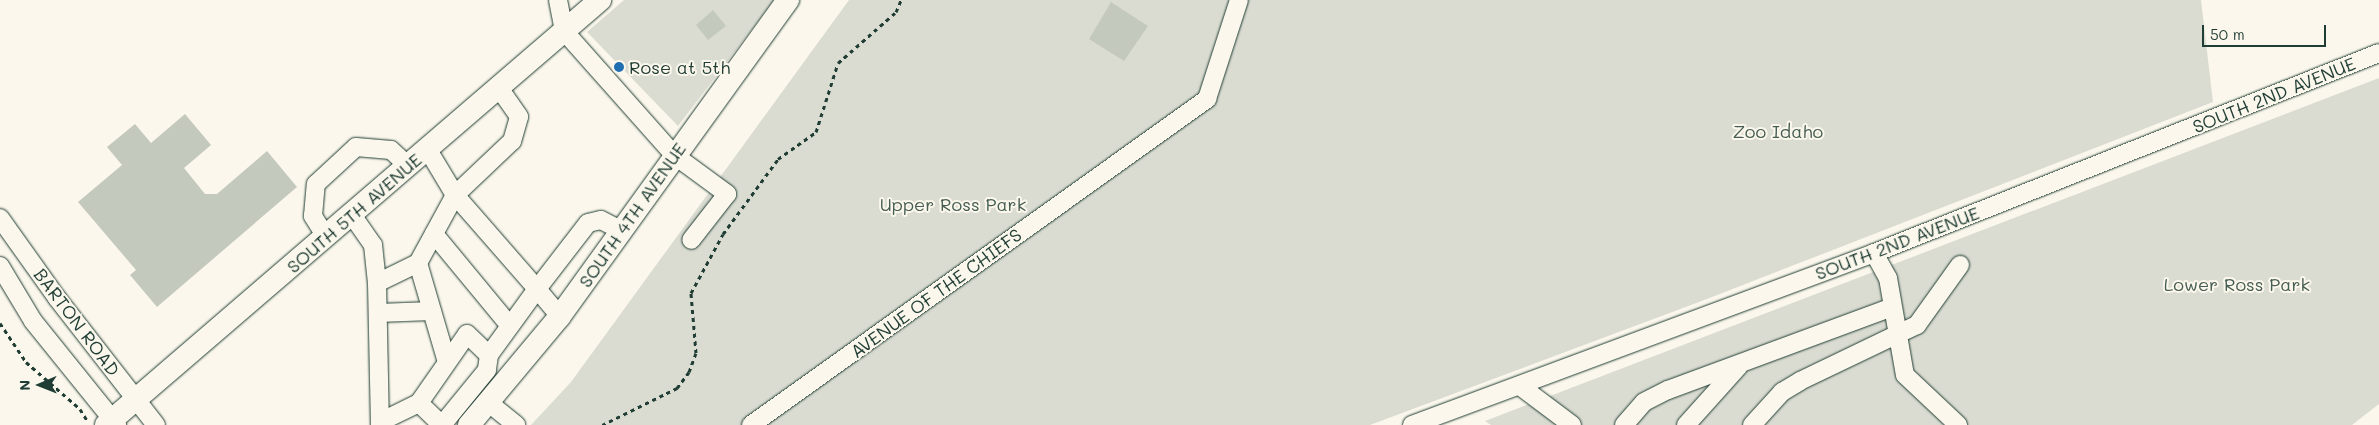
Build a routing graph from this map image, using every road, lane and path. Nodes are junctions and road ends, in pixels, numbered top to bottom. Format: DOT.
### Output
graph roads {
  1 [pos="558,0"];
  2 [pos="600,0"];
  3 [pos="788,0"];
  4 [pos="901,0"];
  5 [pos="1239,0"];
  6 [pos="564,31"];
  7 [pos="2379,53"];
  8 [pos="499,88"];
  9 [pos="428,150"];
  10 [pos="674,155"];
  11 [pos="408,166"];
  12 [pos="455,195"];
  13 [pos="352,215"];
  14 [pos="0,218"];
  15 [pos="621,230"];
  16 [pos="434,234"];
  17 [pos="326,238"];
  18 [pos="691,240"];
  19 [pos="1874,253"];
  20 [pos="418,263"];
  21 [pos="1960,265"];
  22 [pos="0,266"];
  23 [pos="377,283"];
  24 [pos="537,289"];
  25 [pos="1892,308"];
  26 [pos="432,311"];
  27 [pos="378,313"];
  28 [pos="560,316"];
  29 [pos="0,323"];
  30 [pos="510,326"];
  31 [pos="1896,336"];
  32 [pos="489,355"];
  33 [pos="447,362"];
  34 [pos="1741,363"];
  35 [pos="1520,386"];
  36 [pos="135,400"];
  37 [pos="489,402"];
  38 [pos="419,403"];
  39 [pos="112,423"];
  40 [pos="380,424"];
  41 [pos="90,425"];
  42 [pos="156,425"];
  43 [pos="442,425"];
  44 [pos="469,425"];
  45 [pos="516,425"];
  46 [pos="602,425"];
  47 [pos="751,425"];
  48 [pos="1412,425"];
  49 [pos="1572,425"];
  50 [pos="1624,425"];
  51 [pos="1686,425"];
  52 [pos="1752,425"];
  53 [pos="1958,425"];
  1 -- 6 [label="street"];
  2 -- 6 [label="main road, SOUTH 5TH AVENUE"];
  3 -- 10 [label="main road, SOUTH 4TH AVENUE"];
  4 -- 46 [label="path"];
  5 -- 47 [label="street, AVENUE OF THE CHIEFS"];
  6 -- 8 [label="main road, SOUTH 5TH AVENUE"];
  6 -- 10 [label="street"];
  7 -- 19 [label="street, SOUTH 2ND AVENUE"];
  8 -- 9 [label="main road, SOUTH 5TH AVENUE"];
  8 -- 12 [label="street"];
  9 -- 11 [label="main road, SOUTH 5TH AVENUE"];
  9 -- 12 [label="street"];
  10 -- 15 [label="main road, SOUTH 4TH AVENUE"];
  10 -- 18 [label="street"];
  11 -- 13 [label="main road, SOUTH 5TH AVENUE"];
  11 -- 17 [label="street"];
  12 -- 16 [label="street"];
  12 -- 24 [label="street"];
  13 -- 17 [label="main road, SOUTH 5TH AVENUE"];
  13 -- 23 [label="street"];
  14 -- 36 [label="street, BARTON ROAD"];
  15 -- 24 [label="street"];
  15 -- 28 [label="main road, SOUTH 4TH AVENUE"];
  16 -- 20 [label="street"];
  16 -- 30 [label="street"];
  17 -- 36 [label="main road, SOUTH 5TH AVENUE"];
  19 -- 25 [label="street"];
  19 -- 35 [label="street, SOUTH 2ND AVENUE"];
  20 -- 23 [label="street"];
  20 -- 26 [label="street"];
  21 -- 31 [label="street"];
  22 -- 39 [label="street, BARTON ROAD"];
  23 -- 27 [label="street"];
  24 -- 28 [label="street"];
  24 -- 30 [label="street"];
  25 -- 31 [label="street"];
  25 -- 34 [label="street"];
  26 -- 27 [label="street"];
  26 -- 33 [label="street"];
  27 -- 40 [label="street"];
  28 -- 37 [label="main road, SOUTH 4TH AVENUE"];
  29 -- 41 [label="path"];
  30 -- 32 [label="street"];
  31 -- 52 [label="street"];
  31 -- 53 [label="street"];
  32 -- 33 [label="street"];
  32 -- 43 [label="street"];
  33 -- 38 [label="street"];
  34 -- 50 [label="street"];
  34 -- 51 [label="street"];
  35 -- 48 [label="street, SOUTH 2ND AVENUE"];
  35 -- 49 [label="street"];
  36 -- 39 [label="main road, SOUTH 5TH AVENUE"];
  36 -- 42 [label="street, BARTON ROAD"];
  37 -- 44 [label="main road, SOUTH 4TH AVENUE"];
  37 -- 45 [label="street"];
  38 -- 40 [label="street"];
  38 -- 43 [label="street"];
}
